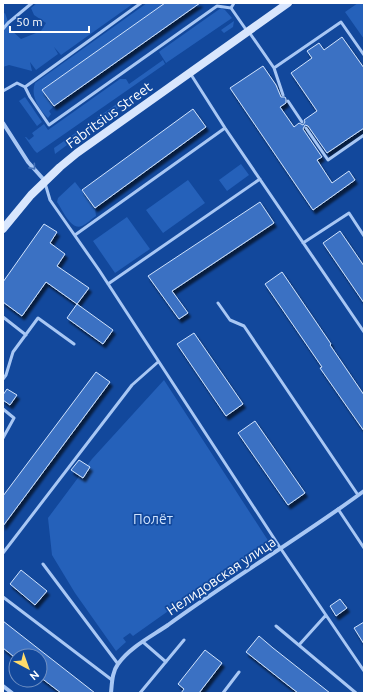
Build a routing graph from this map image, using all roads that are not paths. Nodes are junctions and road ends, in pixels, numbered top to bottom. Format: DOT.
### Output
graph roads {
  1 [pos="32,3"];
  2 [pos="141,3"];
  3 [pos="234,3"];
  4 [pos="288,3"];
  5 [pos="231,8"];
  6 [pos="3,29"];
  7 [pos="248,31"];
  8 [pos="364,54"];
  9 [pos="274,68"];
  10 [pos="190,72"];
  11 [pos="24,87"];
  12 [pos="3,91"];
  13 [pos="284,95"];
  14 [pos="288,101"];
  15 [pos="302,122"];
  16 [pos="3,123"];
  17 [pos="225,128"];
  18 [pos="306,128"];
  19 [pos="364,135"];
  20 [pos="260,179"];
  21 [pos="45,181"];
  22 [pos="3,230"];
  23 [pos="75,235"];
  24 [pos="364,236"];
  25 [pos="303,243"];
  26 [pos="108,284"];
  27 [pos="218,303"];
  28 [pos="3,317"];
  29 [pos="364,332"];
  30 [pos="26,335"];
  31 [pos="74,344"];
  32 [pos="158,362"];
  33 [pos="3,379"];
  34 [pos="3,409"];
  35 [pos="3,438"];
  36 [pos="364,491"];
  37 [pos="358,495"];
  38 [pos="338,509"];
  39 [pos="364,548"];
  40 [pos="281,549"];
  41 [pos="3,553"];
  42 [pos="43,564"];
  43 [pos="3,597"];
  44 [pos="326,615"];
  45 [pos="276,626"];
  46 [pos="184,640"];
  47 [pos="142,642"];
  48 [pos="299,645"];
  49 [pos="166,662"];
  50 [pos="118,664"];
  51 [pos="364,671"];
  52 [pos="239,672"];
  53 [pos="112,680"];
  54 [pos="3,686"];
  55 [pos="12,693"];
  56 [pos="111,693"];
  57 [pos="140,693"];
  58 [pos="223,693"];
  59 [pos="356,693"];
  1 -- 6 [label="lane"];
  2 -- 11 [label="lane"];
  3 -- 5 [label="lane"];
  4 -- 7 [label="main road, Fabritsius Street"];
  5 -- 7 [label="lane"];
  5 -- 11 [label="lane"];
  7 -- 9 [label="lane"];
  7 -- 10 [label="main road, Fabritsius Street"];
  8 -- 9 [label="lane"];
  9 -- 13 [label="lane"];
  10 -- 17 [label="lane"];
  10 -- 21 [label="main road, Fabritsius Street"];
  11 -- 12 [label="lane"];
  14 -- 15 [label="lane"];
  16 -- 21 [label="street, one-way"];
  17 -- 20 [label="lane"];
  17 -- 23 [label="lane"];
  18 -- 19 [label="lane"];
  20 -- 25 [label="lane"];
  20 -- 26 [label="lane"];
  21 -- 22 [label="main road, Fabritsius Street"];
  21 -- 23 [label="lane"];
  23 -- 26 [label="lane"];
  24 -- 25 [label="lane"];
  25 -- 29 [label="lane"];
  26 -- 32 [label="lane"];
  27 -- 37 [label="lane"];
  28 -- 30 [label="lane"];
  30 -- 31 [label="lane"];
  30 -- 33 [label="lane"];
  32 -- 40 [label="lane"];
  32 -- 41 [label="lane"];
  34 -- 35 [label="lane"];
  36 -- 37 [label="street, Нелидовская улица"];
  37 -- 38 [label="street, Нелидовская улица"];
  38 -- 39 [label="lane"];
  38 -- 40 [label="street, Нелидовская улица"];
  40 -- 44 [label="lane"];
  40 -- 47 [label="street, Нелидовская улица"];
  42 -- 50 [label="lane"];
  43 -- 53 [label="lane"];
  44 -- 48 [label="lane"];
  44 -- 51 [label="lane"];
  45 -- 48 [label="lane"];
  46 -- 49 [label="lane"];
  47 -- 49 [label="lane"];
  47 -- 50 [label="street, Нелидовская улица"];
  48 -- 59 [label="lane"];
  49 -- 57 [label="lane"];
  50 -- 53 [label="street, Нелидовская улица"];
  52 -- 58 [label="lane"];
  53 -- 56 [label="street, Нелидовская улица"];
  54 -- 55 [label="street"];
}
